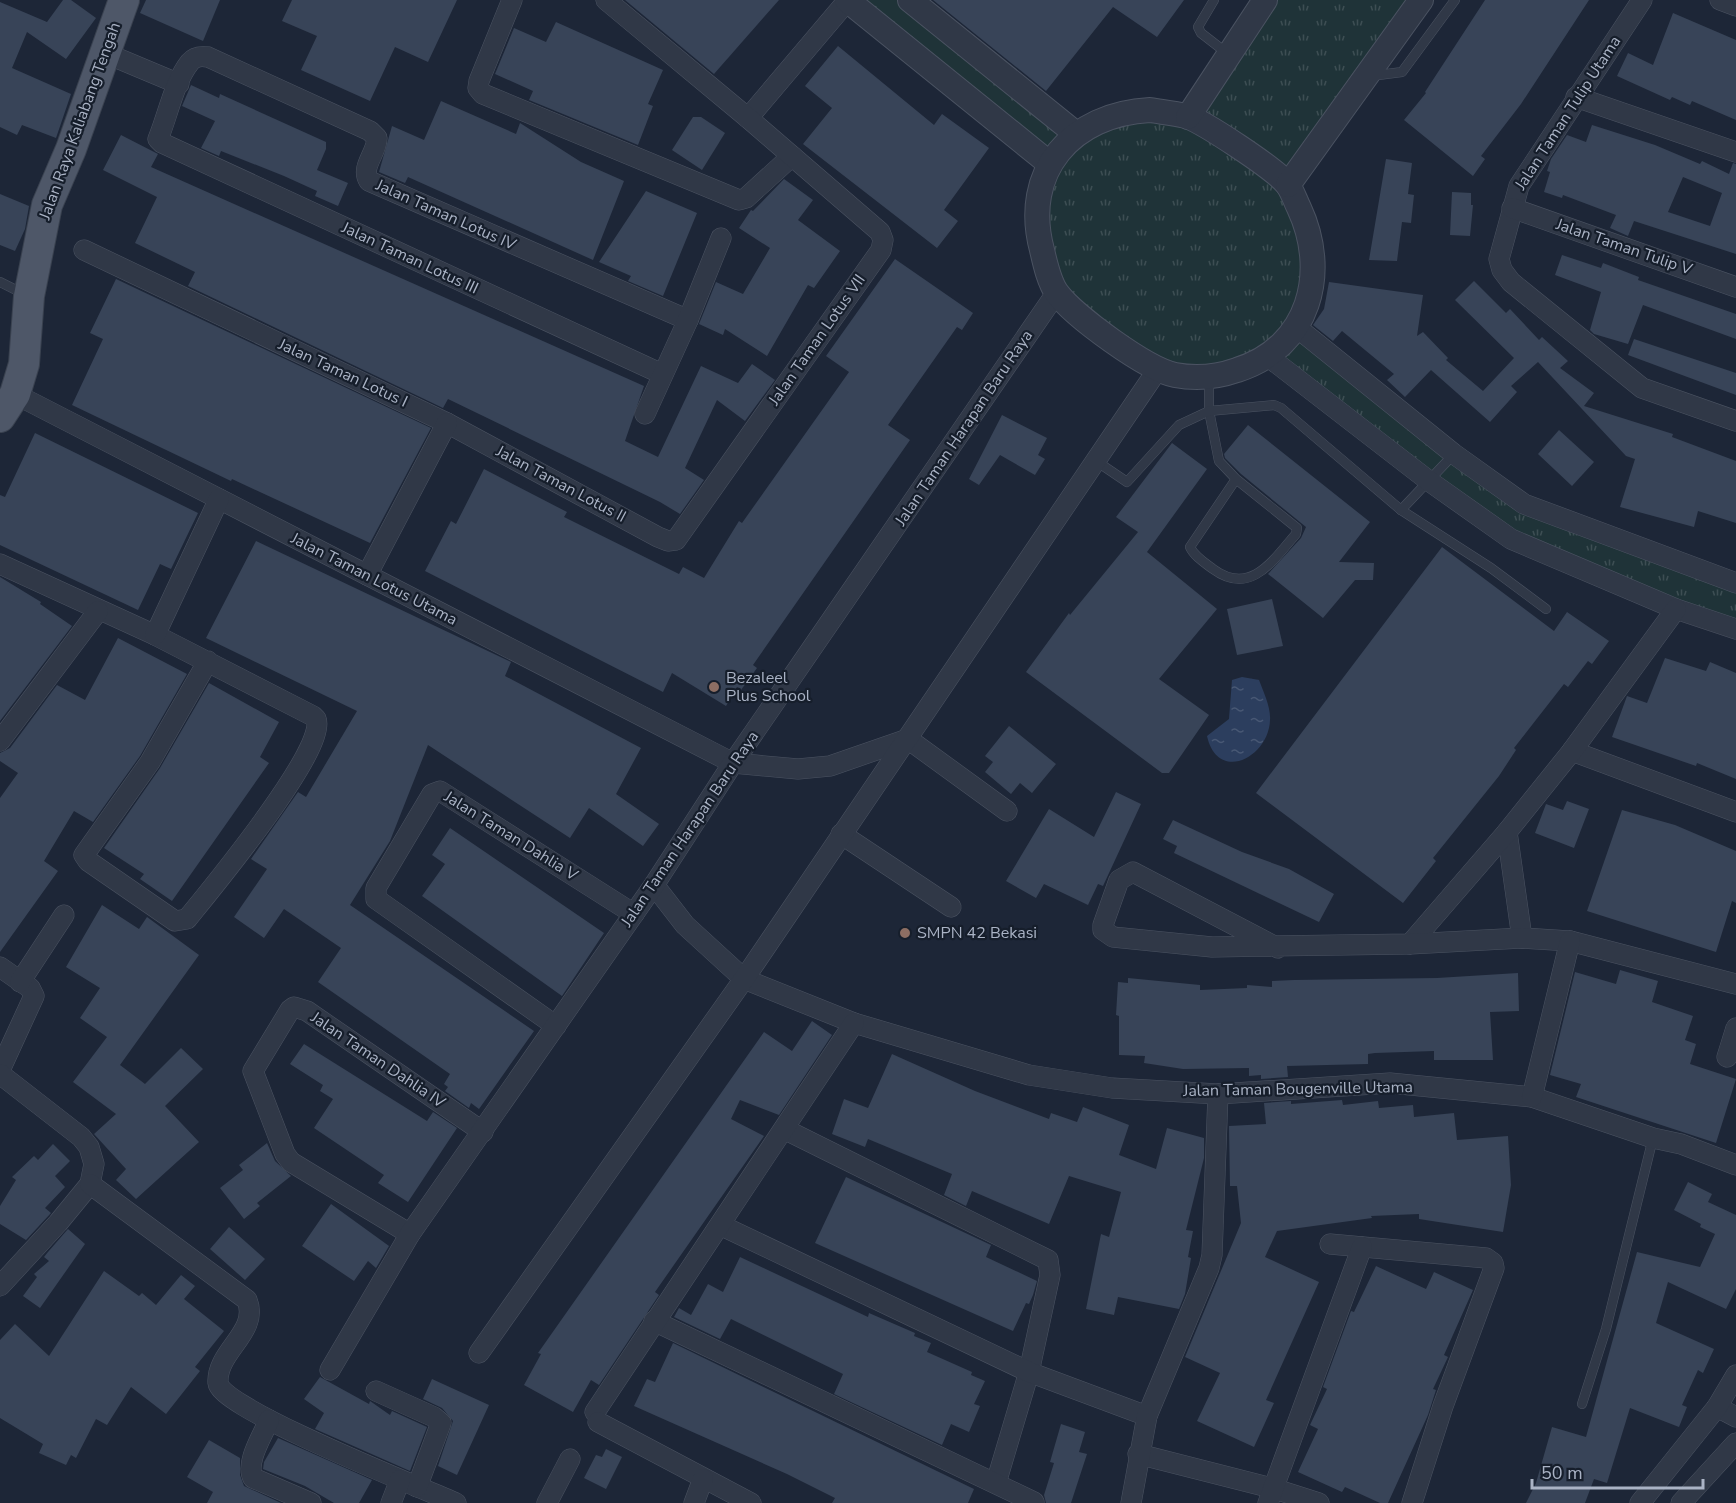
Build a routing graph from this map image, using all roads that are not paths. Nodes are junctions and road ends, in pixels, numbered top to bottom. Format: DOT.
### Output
graph roads {
  1 [pos="124,0"];
  2 [pos="512,0"];
  3 [pos="606,0"];
  4 [pos="848,0"];
  5 [pos="910,0"];
  6 [pos="1214,0"];
  7 [pos="1265,0"];
  8 [pos="1421,0"];
  9 [pos="1455,0"];
  10 [pos="1642,0"];
  11 [pos="1720,0"];
  12 [pos="1736,6"];
  13 [pos="105,53"];
  14 [pos="1228,54"];
  15 [pos="1367,77"];
  16 [pos="179,84"];
  17 [pos="1576,97"];
  18 [pos="1188,117"];
  19 [pos="748,118"];
  20 [pos="1075,134"];
  21 [pos="1736,152"];
  22 [pos="792,156"];
  23 [pos="1050,164"];
  24 [pos="1288,185"];
  25 [pos="1512,208"];
  26 [pos="721,238"];
  27 [pos="84,250"];
  28 [pos="0,282"];
  29 [pos="1736,287"];
  30 [pos="1057,292"];
  31 [pos="29,296"];
  32 [pos="688,320"];
  33 [pos="1295,326"];
  34 [pos="1266,355"];
  35 [pos="1158,369"];
  36 [pos="662,374"];
  37 [pos="1209,377"];
  38 [pos="7,405"];
  39 [pos="1209,411"];
  40 [pos="645,414"];
  41 [pos="1736,421"];
  42 [pos="447,423"];
  43 [pos="1454,454"];
  44 [pos="1096,461"];
  45 [pos="1236,479"];
  46 [pos="1429,481"];
  47 [pos="219,499"];
  48 [pos="1401,510"];
  49 [pos="676,540"];
  50 [pos="0,564"];
  51 [pos="367,575"];
  52 [pos="1736,582"];
  53 [pos="1546,609"];
  54 [pos="1676,609"];
  55 [pos="98,611"];
  56 [pos="1736,629"];
  57 [pos="155,635"];
  58 [pos="208,661"];
  59 [pos="908,739"];
  60 [pos="0,741"];
  61 [pos="1572,751"];
  62 [pos="733,763"];
  63 [pos="1007,811"];
  64 [pos="1736,812"];
  65 [pos="1507,832"];
  66 [pos="841,834"];
  67 [pos="654,885"];
  68 [pos="951,907"];
  69 [pos="634,914"];
  70 [pos="64,915"];
  71 [pos="1522,938"];
  72 [pos="1570,941"];
  73 [pos="1410,944"];
  74 [pos="1278,948"];
  75 [pos="0,967"];
  76 [pos="744,979"];
  77 [pos="20,982"];
  78 [pos="1736,984"];
  79 [pos="854,1023"];
  80 [pos="556,1026"];
  81 [pos="1736,1028"];
  82 [pos="1727,1057"];
  83 [pos="0,1072"];
  84 [pos="1218,1094"];
  85 [pos="1532,1097"];
  86 [pos="784,1129"];
  87 [pos="483,1132"];
  88 [pos="1653,1138"];
  89 [pos="1736,1165"];
  90 [pos="90,1184"];
  91 [pos="720,1225"];
  92 [pos="410,1234"];
  93 [pos="1330,1244"];
  94 [pos="1362,1247"];
  95 [pos="0,1286"];
  96 [pos="654,1321"];
  97 [pos="479,1353"];
  98 [pos="330,1370"];
  99 [pos="1029,1372"];
  100 [pos="1736,1376"];
  101 [pos="376,1390"];
  102 [pos="1582,1404"];
  103 [pos="1717,1407"];
  104 [pos="1147,1416"];
  105 [pos="1736,1417"];
  106 [pos="269,1420"];
  107 [pos="1736,1443"];
  108 [pos="1138,1454"];
  109 [pos="570,1459"];
  110 [pos="703,1479"];
  111 [pos="996,1483"];
  112 [pos="408,1484"];
  113 [pos="1270,1495"];
  114 [pos="1034,1502"];
  115 [pos="311,1503"];
  116 [pos="391,1503"];
  117 [pos="456,1503"];
  118 [pos="547,1503"];
  119 [pos="694,1503"];
  120 [pos="751,1503"];
  121 [pos="1131,1503"];
  122 [pos="1319,1503"];
  123 [pos="1412,1503"];
  124 [pos="1640,1503"];
  125 [pos="1681,1503"];
  1 -- 13 [label="main road, Jalan Raya Kaliabang Tengah"];
  2 -- 22 [label="street"];
  3 -- 19 [label="street, Jalan Taman Lotus VII"];
  4 -- 19 [label="street"];
  4 -- 23 [label="street"];
  5 -- 20 [label="street"];
  6 -- 14 [label="lane"];
  7 -- 14 [label="street"];
  8 -- 15 [label="street"];
  9 -- 15 [label="lane"];
  10 -- 17 [label="street, Jalan Taman Tulip Utama"];
  11 -- 12 [label="street"];
  13 -- 16 [label="street"];
  13 -- 31 [label="main road, Jalan Raya Kaliabang Tengah"];
  14 -- 18 [label="street"];
  15 -- 24 [label="street"];
  16 -- 32 [label="street, Jalan Taman Lotus IV"];
  16 -- 36 [label="street, Jalan Taman Lotus III"];
  17 -- 21 [label="street"];
  17 -- 25 [label="street, Jalan Taman Tulip Utama"];
  18 -- 20 [label="street"];
  18 -- 24 [label="street"];
  19 -- 22 [label="street, Jalan Taman Lotus VII"];
  20 -- 23 [label="street"];
  22 -- 49 [label="street, Jalan Taman Lotus VII"];
  23 -- 30 [label="street"];
  24 -- 33 [label="street"];
  25 -- 29 [label="street, Jalan Taman Tulip V"];
  25 -- 41 [label="street, Jalan Taman Tulip Utama"];
  26 -- 32 [label="street"];
  27 -- 42 [label="street, Jalan Taman Lotus I"];
  28 -- 31 [label="lane"];
  30 -- 35 [label="street"];
  30 -- 62 [label="street, Jalan Taman Harapan Baru Raya"];
  31 -- 38 [label="main road, Jalan Raya Kaliabang Tengah"];
  32 -- 36 [label="street"];
  33 -- 34 [label="street"];
  33 -- 43 [label="street"];
  34 -- 37 [label="street"];
  34 -- 46 [label="street"];
  35 -- 37 [label="street"];
  35 -- 44 [label="street"];
  36 -- 40 [label="street"];
  37 -- 39 [label="lane"];
  38 -- 47 [label="street, Jalan Taman Lotus Utama"];
  39 -- 44 [label="lane"];
  39 -- 45 [label="lane"];
  39 -- 48 [label="lane"];
  42 -- 49 [label="street, Jalan Taman Lotus II"];
  42 -- 51 [label="street"];
  43 -- 46 [label="lane"];
  43 -- 52 [label="street"];
  44 -- 59 [label="street"];
  45 -- 45 [label="lane"];
  46 -- 48 [label="lane"];
  46 -- 54 [label="street"];
  47 -- 51 [label="street, Jalan Taman Lotus Utama"];
  47 -- 57 [label="street"];
  48 -- 53 [label="lane"];
  50 -- 55 [label="street"];
  51 -- 62 [label="street, Jalan Taman Lotus Utama"];
  54 -- 56 [label="street"];
  54 -- 61 [label="street"];
  55 -- 57 [label="street"];
  55 -- 60 [label="street"];
  57 -- 58 [label="street"];
  58 -- 58 [label="street"];
  59 -- 62 [label="street"];
  59 -- 63 [label="street"];
  59 -- 66 [label="street"];
  61 -- 64 [label="street"];
  61 -- 65 [label="street"];
  62 -- 67 [label="street, Jalan Taman Harapan Baru Raya"];
  65 -- 71 [label="street"];
  65 -- 73 [label="street"];
  66 -- 68 [label="street"];
  66 -- 76 [label="street"];
  67 -- 69 [label="street, Jalan Taman Harapan Baru Raya"];
  67 -- 76 [label="street, Jalan Taman Bougenville Utama"];
  69 -- 80 [label="street, Jalan Taman Harapan Baru Raya"];
  69 -- 80 [label="street, Jalan Taman Dahlia V"];
  70 -- 77 [label="street"];
  71 -- 72 [label="street"];
  71 -- 73 [label="street"];
  72 -- 78 [label="street"];
  72 -- 85 [label="street"];
  73 -- 74 [label="street"];
  74 -- 74 [label="street"];
  75 -- 77 [label="street"];
  76 -- 79 [label="street, Jalan Taman Bougenville Utama"];
  76 -- 97 [label="street"];
  77 -- 83 [label="street"];
  79 -- 84 [label="street, Jalan Taman Bougenville Utama"];
  79 -- 86 [label="street"];
  80 -- 87 [label="street, Jalan Taman Harapan Baru Raya"];
  81 -- 82 [label="street"];
  83 -- 90 [label="street"];
  84 -- 85 [label="street, Jalan Taman Bougenville Utama"];
  84 -- 104 [label="street"];
  85 -- 88 [label="street, Jalan Taman Bougenville Utama"];
  86 -- 91 [label="street"];
  86 -- 99 [label="street"];
  87 -- 92 [label="street, Jalan Taman Harapan Baru Raya"];
  87 -- 92 [label="street, Jalan Taman Dahlia IV"];
  88 -- 89 [label="street, Jalan Taman Bougenville Utama"];
  88 -- 102 [label="lane"];
  90 -- 95 [label="street"];
  90 -- 106 [label="street"];
  91 -- 96 [label="street"];
  91 -- 99 [label="street"];
  92 -- 98 [label="street, Jalan Taman Harapan Baru Raya"];
  93 -- 94 [label="street"];
  94 -- 113 [label="street"];
  94 -- 123 [label="street"];
  96 -- 110 [label="street"];
  96 -- 111 [label="street"];
  99 -- 104 [label="street"];
  99 -- 111 [label="street"];
  100 -- 103 [label="street"];
  101 -- 112 [label="street"];
  103 -- 105 [label="street"];
  103 -- 124 [label="street"];
  104 -- 108 [label="street"];
  106 -- 112 [label="street"];
  106 -- 115 [label="street"];
  107 -- 125 [label="street"];
  108 -- 113 [label="street"];
  108 -- 121 [label="street"];
  109 -- 118 [label="street"];
  110 -- 119 [label="street"];
  110 -- 120 [label="street"];
  111 -- 114 [label="street"];
  112 -- 116 [label="street"];
  112 -- 117 [label="street"];
  113 -- 122 [label="street"];
}
